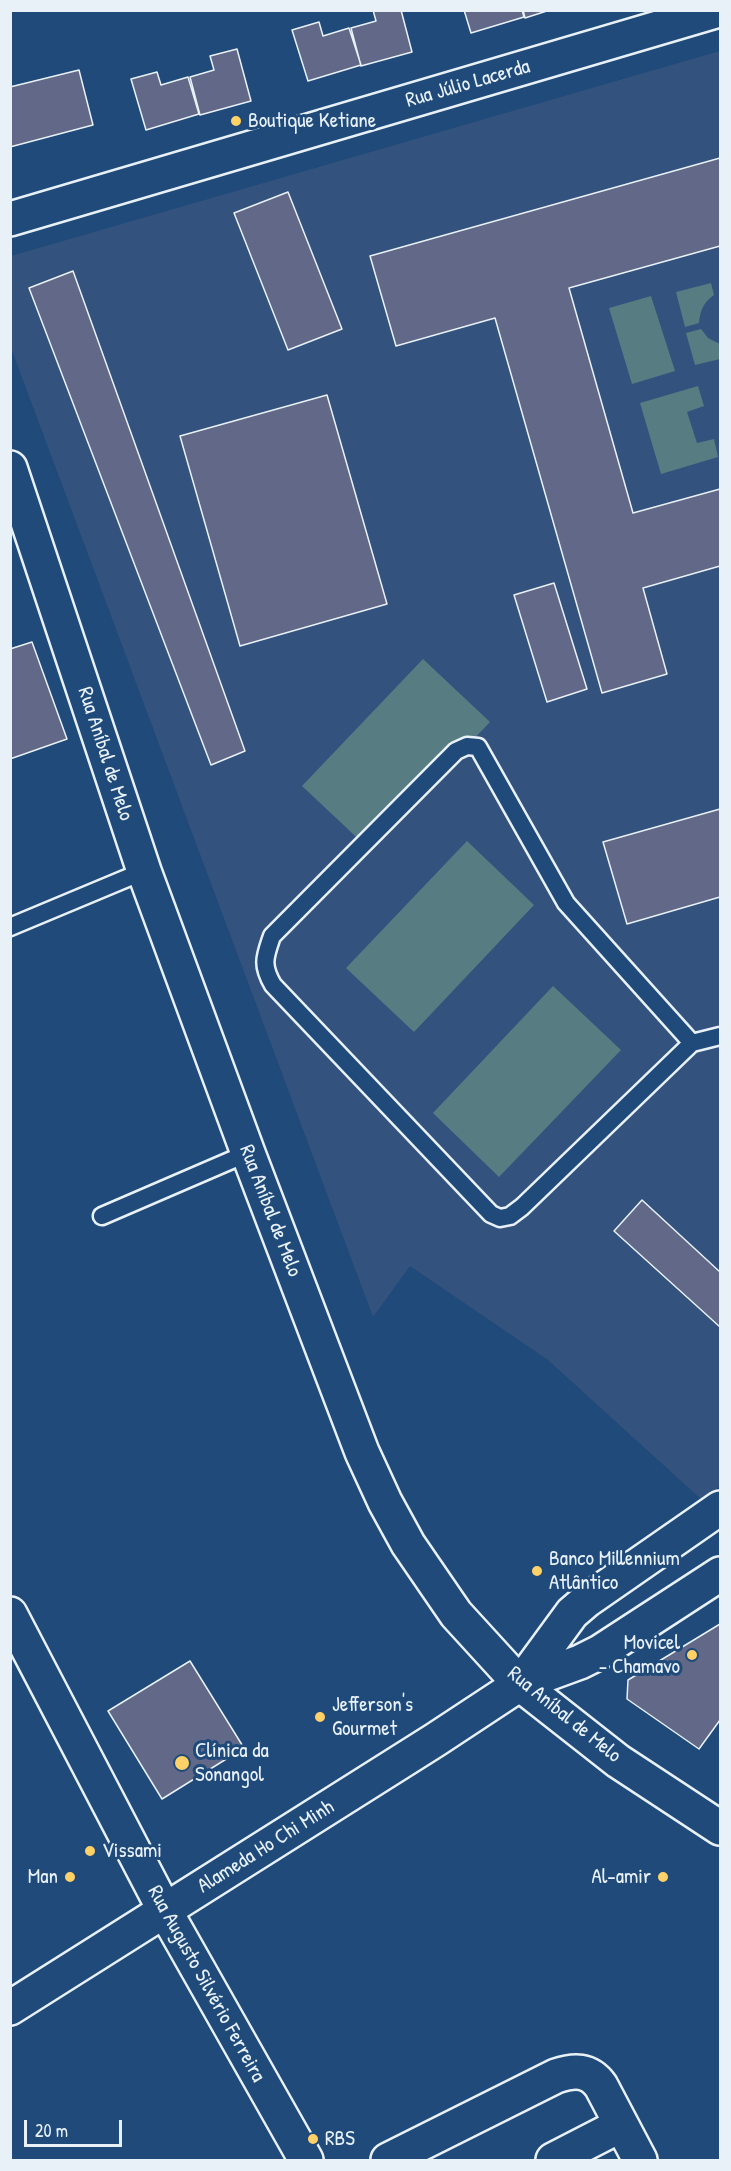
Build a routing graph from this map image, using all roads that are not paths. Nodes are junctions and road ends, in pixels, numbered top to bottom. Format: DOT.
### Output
graph roads {
  1 [pos="719,10"];
  2 [pos="10,219"];
  3 [pos="10,468"];
  4 [pos="144,871"];
  5 [pos="10,927"];
  6 [pos="720,1036"];
  7 [pos="692,1042"];
  8 [pos="248,1153"];
  9 [pos="102,1216"];
  10 [pos="720,1508"];
  11 [pos="720,1574"];
  12 [pos="10,1614"];
  13 [pos="20,1654"];
  14 [pos="520,1684"];
  15 [pos="720,1828"];
  16 [pos="165,1911"];
  17 [pos="10,2008"];
  18 [pos="621,2126"];
  19 [pos="306,2160"];
  20 [pos="388,2160"];
  21 [pos="553,2160"];
  22 [pos="640,2160"];
  1 -- 2 [label="street, Rua Júlio Lacerda"];
  3 -- 4 [label="street, Rua Aníbal de Melo"];
  4 -- 5 [label="lane"];
  4 -- 8 [label="street, Rua Aníbal de Melo"];
  6 -- 7 [label="lane"];
  7 -- 7 [label="lane"];
  8 -- 9 [label="lane"];
  8 -- 14 [label="street, Rua Aníbal de Melo"];
  10 -- 14 [label="street"];
  11 -- 14 [label="street"];
  12 -- 13 [label="street, Rua Augusto Silvério Ferreira"];
  13 -- 16 [label="street, Rua Augusto Silvério Ferreira"];
  14 -- 15 [label="street, Rua Aníbal de Melo"];
  14 -- 16 [label="street, Alameda Ho Chi Minh"];
  16 -- 17 [label="street, Alameda Ho Chi Minh"];
  16 -- 19 [label="street, Rua Augusto Silvério Ferreira"];
  18 -- 20 [label="street"];
  18 -- 21 [label="street"];
  18 -- 22 [label="street"];
}
